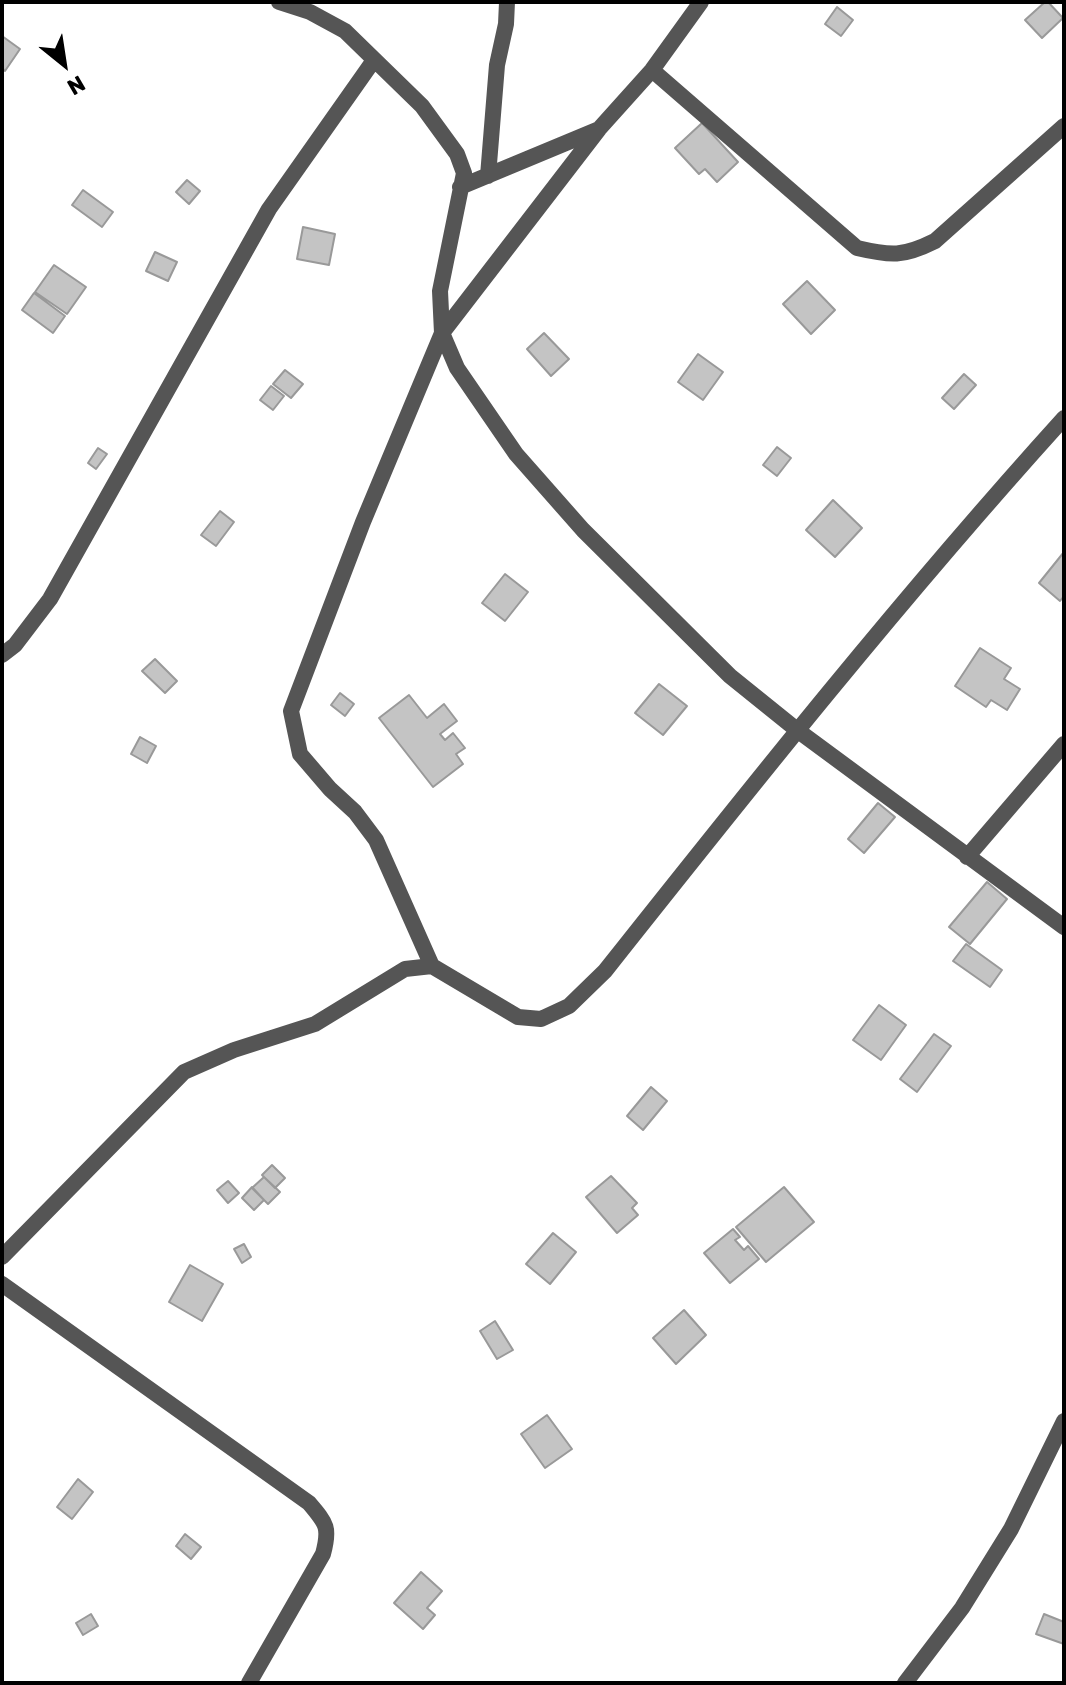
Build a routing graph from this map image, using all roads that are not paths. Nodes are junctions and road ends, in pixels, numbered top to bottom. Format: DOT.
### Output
graph roads {
  1 [pos="279,2"];
  2 [pos="507,2"];
  3 [pos="701,2"];
  4 [pos="374,60"];
  5 [pos="652,70"];
  6 [pos="1064,126"];
  7 [pos="599,129"];
  8 [pos="488,176"];
  9 [pos="460,187"];
  10 [pos="442,333"];
  11 [pos="1064,418"];
  12 [pos="2,655"];
  13 [pos="797,730"];
  14 [pos="1064,744"];
  15 [pos="967,857"];
  16 [pos="1064,927"];
  17 [pos="432,966"];
  18 [pos="2,1257"];
  19 [pos="2,1284"];
  20 [pos="1064,1421"];
  21 [pos="249,1683"];
  22 [pos="905,1683"];
  1 -- 4 [label="street"];
  2 -- 8 [label="street"];
  3 -- 5 [label="street"];
  4 -- 9 [label="street"];
  4 -- 12 [label="street"];
  5 -- 6 [label="street"];
  5 -- 7 [label="street"];
  7 -- 8 [label="street"];
  7 -- 10 [label="street"];
  8 -- 9 [label="street"];
  9 -- 10 [label="street"];
  10 -- 13 [label="street"];
  10 -- 17 [label="street"];
  11 -- 13 [label="street"];
  13 -- 15 [label="street"];
  13 -- 17 [label="street"];
  14 -- 15 [label="street"];
  15 -- 16 [label="street"];
  17 -- 18 [label="street"];
  19 -- 21 [label="street"];
  20 -- 22 [label="street"];
}
